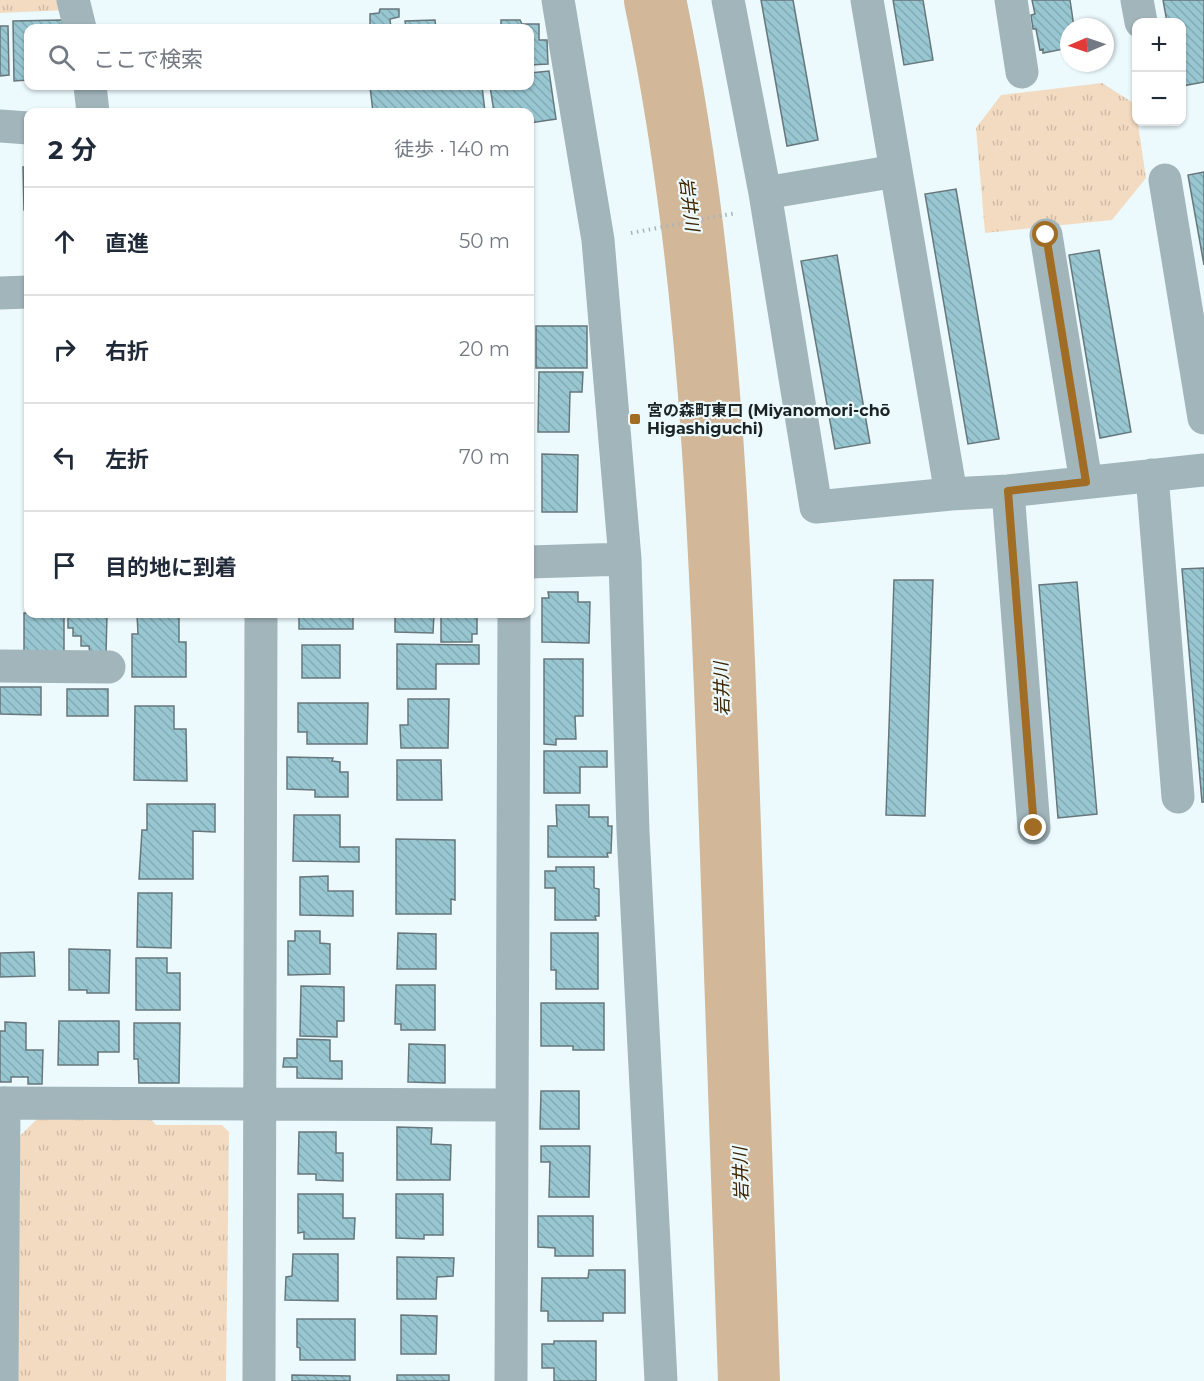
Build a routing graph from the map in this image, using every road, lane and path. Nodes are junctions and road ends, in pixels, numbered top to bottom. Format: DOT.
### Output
graph roads {
  1 [pos="73,0"];
  2 [pos="558,0"];
  3 [pos="728,0"];
  4 [pos="867,0"];
  5 [pos="1011,0"];
  6 [pos="1137,0"];
  7 [pos="1140,18"];
  8 [pos="79,24"];
  9 [pos="1022,72"];
  10 [pos="90,90"];
  11 [pos="93,108"];
  12 [pos="0,126"];
  13 [pos="24,128"];
  14 [pos="896,171"];
  15 [pos="1165,180"];
  16 [pos="754,202"];
  17 [pos="623,235"];
  18 [pos="1046,235"];
  19 [pos="24,292"];
  20 [pos="0,293"];
  21 [pos="1204,418"];
  22 [pos="1204,470"];
  23 [pos="1152,475"];
  24 [pos="1086,482"];
  25 [pos="1008,491"];
  26 [pos="951,494"];
  27 [pos="625,559"];
  28 [pos="534,562"];
  29 [pos="261,618"];
  30 [pos="514,618"];
  31 [pos="0,666"];
  32 [pos="109,666"];
  33 [pos="1178,797"];
  34 [pos="1034,828"];
  35 [pos="2,1103"];
  36 [pos="260,1104"];
  37 [pos="512,1105"];
  38 [pos="2,1381"];
  39 [pos="259,1381"];
  40 [pos="511,1381"];
  41 [pos="660,1381"];
  1 -- 8 [label="street"];
  2 -- 27 [label="street"];
  3 -- 16 [label="street"];
  4 -- 14 [label="street"];
  5 -- 9 [label="street"];
  6 -- 7 [label="street"];
  10 -- 11 [label="street"];
  12 -- 13 [label="street"];
  14 -- 16 [label="street"];
  14 -- 26 [label="street"];
  15 -- 21 [label="street"];
  16 -- 17 [label="path"];
  16 -- 26 [label="street"];
  18 -- 24 [label="street"];
  19 -- 20 [label="street"];
  22 -- 23 [label="street"];
  23 -- 24 [label="street"];
  23 -- 33 [label="street"];
  24 -- 25 [label="street"];
  25 -- 26 [label="street"];
  25 -- 34 [label="street"];
  27 -- 28 [label="street"];
  27 -- 41 [label="street"];
  29 -- 36 [label="street"];
  30 -- 37 [label="street"];
  31 -- 32 [label="street"];
  35 -- 36 [label="street"];
  35 -- 38 [label="street"];
  36 -- 37 [label="street"];
  36 -- 39 [label="street"];
  37 -- 40 [label="street"];
}
